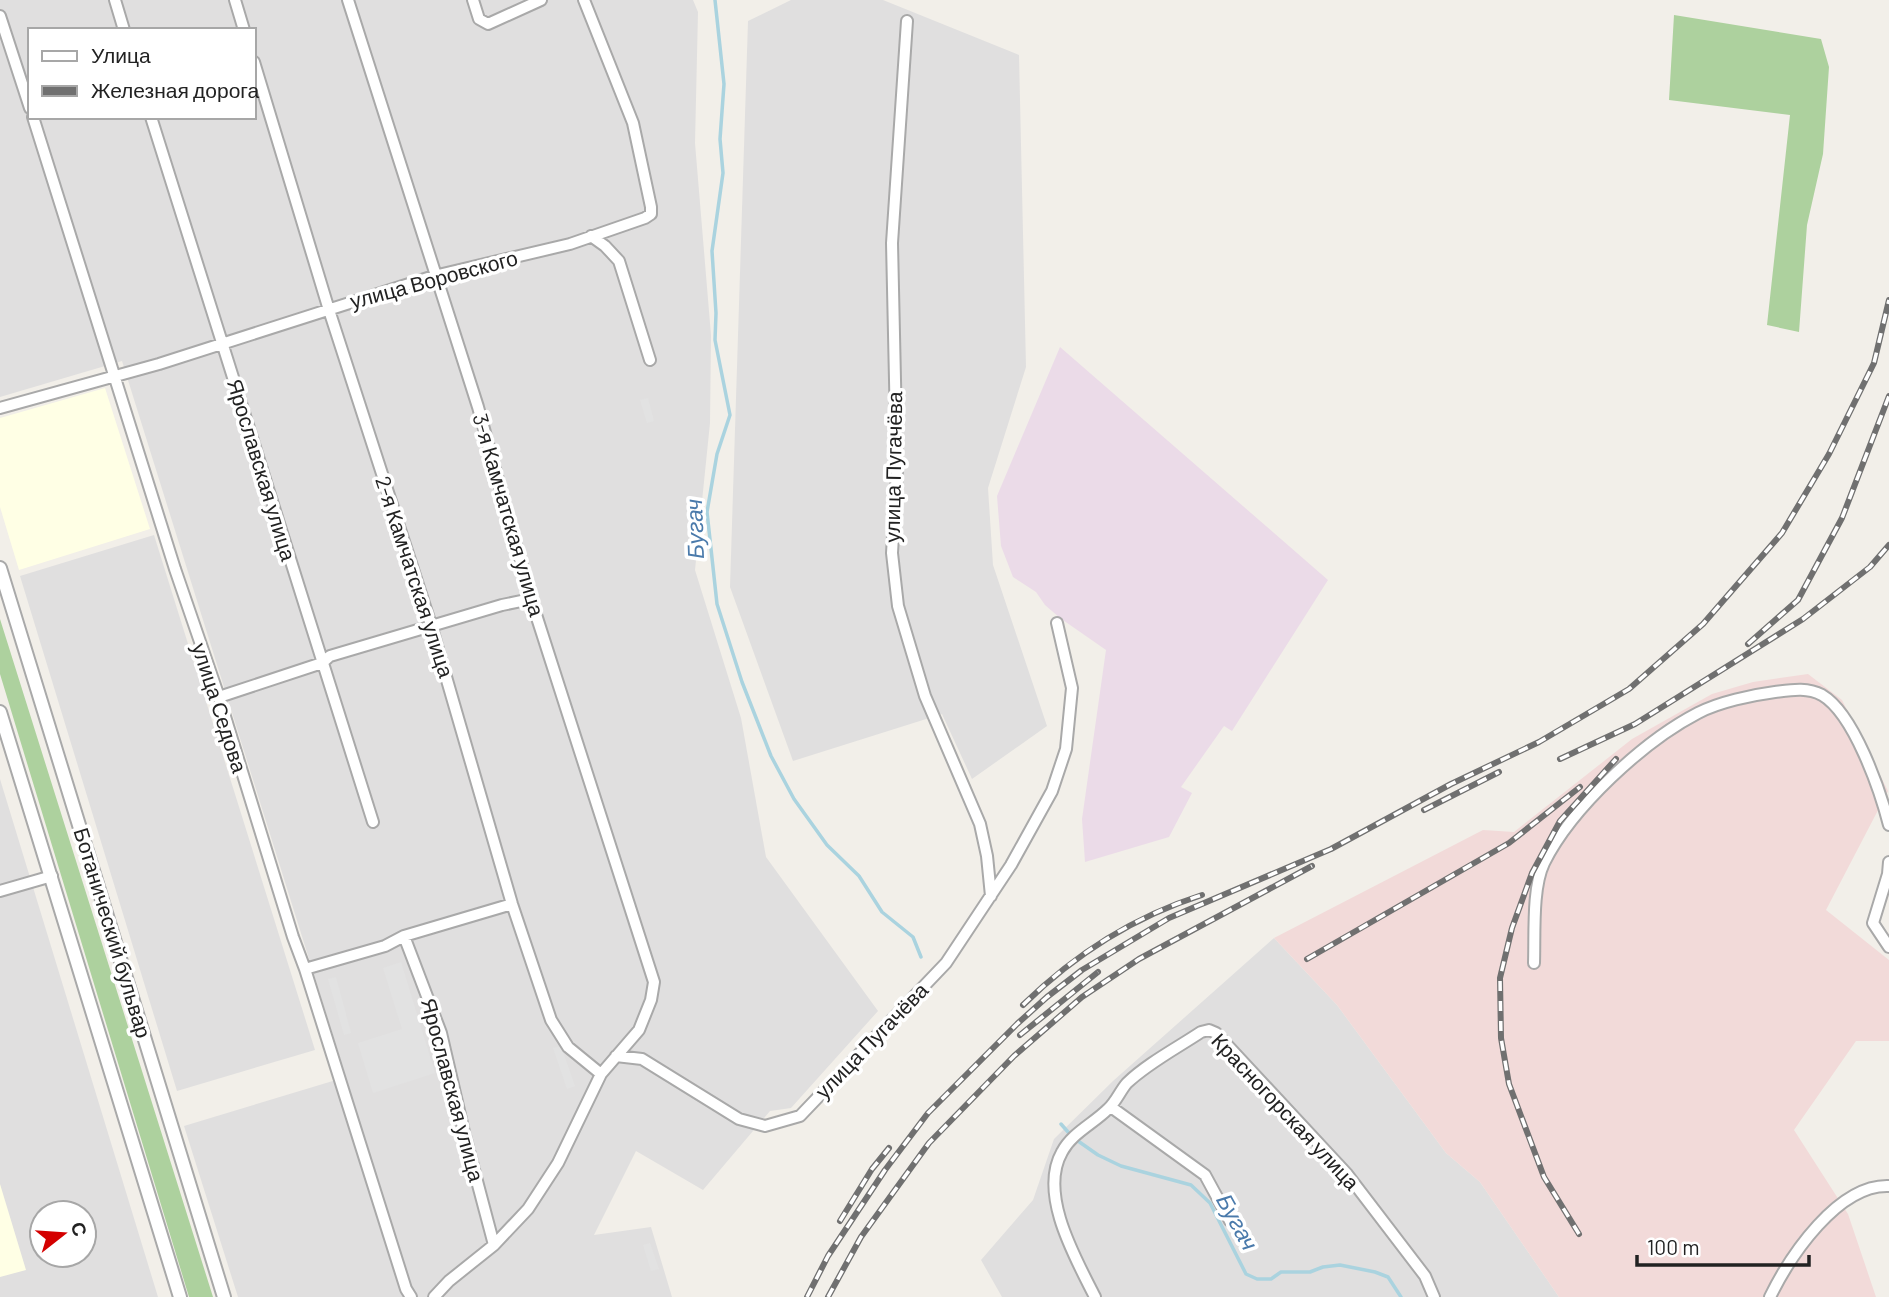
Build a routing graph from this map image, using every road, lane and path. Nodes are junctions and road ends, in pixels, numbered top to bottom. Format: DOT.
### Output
graph roads {
  1 [pos="115,0"];
  2 [pos="235,0"];
  3 [pos="348,0"];
  4 [pos="474,0"];
  5 [pos="541,0"];
  6 [pos="584,0"];
  7 [pos="0,16"];
  8 [pos="907,21"];
  9 [pos="123,28"];
  10 [pos="243,28"];
  11 [pos="256,69"];
  12 [pos="28,102"];
  13 [pos="34,119"];
  14 [pos="152,119"];
  15 [pos="591,236"];
  16 [pos="434,276"];
  17 [pos="328,310"];
  18 [pos="222,344"];
  19 [pos="650,360"];
  20 [pos="116,376"];
  21 [pos="0,408"];
  22 [pos="0,568"];
  23 [pos="531,600"];
  24 [pos="1057,623"];
  25 [pos="431,625"];
  26 [pos="322,663"];
  27 [pos="219,697"];
  28 [pos="0,712"];
  29 [pos="373,822"];
  30 [pos="1889,825"];
  31 [pos="1889,862"];
  32 [pos="51,876"];
  33 [pos="0,891"];
  34 [pos="991,896"];
  35 [pos="512,904"];
  36 [pos="404,936"];
  37 [pos="1889,947"];
  38 [pos="1534,962"];
  39 [pos="305,969"];
  40 [pos="616,1056"];
  41 [pos="601,1074"];
  42 [pos="1111,1107"];
  43 [pos="1889,1186"];
  44 [pos="1230,1221"];
  45 [pos="494,1245"];
  46 [pos="180,1297"];
  47 [pos="224,1297"];
  48 [pos="411,1297"];
  49 [pos="434,1297"];
  50 [pos="1095,1297"];
  51 [pos="1434,1297"];
  52 [pos="1770,1297"];
  1 -- 9 [label="street"];
  2 -- 10 [label="street"];
  3 -- 16 [label="street, 3-я Камчатская улица"];
  4 -- 5 [label="street"];
  6 -- 15 [label="street, улица Воровского"];
  7 -- 12 [label="street"];
  8 -- 34 [label="street, улица Пугачёва"];
  11 -- 17 [label="street, 2-я Камчатская улица"];
  13 -- 20 [label="street, улица Седова"];
  14 -- 18 [label="street, Ярославская улица"];
  15 -- 16 [label="street, улица Воровского"];
  15 -- 19 [label="street"];
  16 -- 17 [label="street, улица Воровского"];
  16 -- 23 [label="street, 3-я Камчатская улица"];
  17 -- 18 [label="street, улица Воровского"];
  17 -- 25 [label="street, 2-я Камчатская улица"];
  18 -- 20 [label="street, улица Воровского"];
  18 -- 26 [label="street, Ярославская улица"];
  20 -- 21 [label="street, улица Воровского"];
  20 -- 27 [label="street, улица Седова"];
  22 -- 47 [label="street, Ботанический бульвар"];
  23 -- 25 [label="street"];
  23 -- 40 [label="street, 3-я Камчатская улица"];
  24 -- 34 [label="street, улица Пугачёва"];
  25 -- 26 [label="street"];
  25 -- 35 [label="street, 2-я Камчатская улица"];
  26 -- 27 [label="street"];
  26 -- 29 [label="street, Ярославская улица"];
  27 -- 39 [label="street, улица Седова"];
  28 -- 32 [label="street, Ботанический бульвар"];
  30 -- 38 [label="street"];
  31 -- 37 [label="street"];
  32 -- 33 [label="street"];
  32 -- 46 [label="street, Ботанический бульвар"];
  34 -- 40 [label="street, улица Пугачёва"];
  35 -- 36 [label="street"];
  35 -- 41 [label="street, 2-я Камчатская улица"];
  36 -- 39 [label="street"];
  36 -- 45 [label="street, Ярославская улица"];
  39 -- 48 [label="street, улица Седова"];
  40 -- 41 [label="street"];
  41 -- 45 [label="street"];
  42 -- 44 [label="street"];
  42 -- 50 [label="street, Красногорская улица"];
  42 -- 51 [label="street, Красногорская улица"];
  43 -- 52 [label="street"];
  45 -- 49 [label="street"];
}
